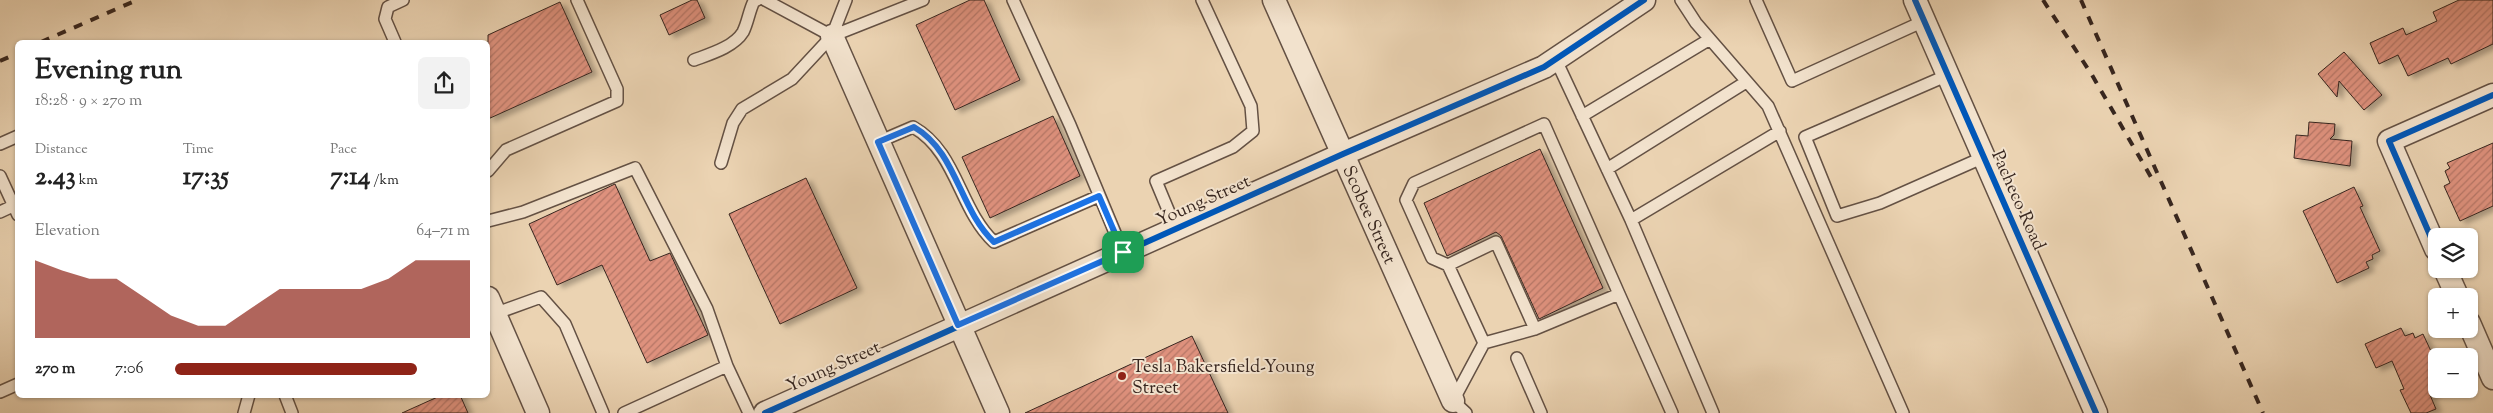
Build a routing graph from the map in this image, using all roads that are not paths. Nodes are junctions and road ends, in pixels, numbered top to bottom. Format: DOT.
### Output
graph roads {
  1 [pos="403,0"];
  2 [pos="577,0"];
  3 [pos="757,0"];
  4 [pos="765,0"];
  5 [pos="846,0"];
  6 [pos="923,0"];
  7 [pos="1013,0"];
  8 [pos="1202,0"];
  9 [pos="1274,0"];
  10 [pos="1644,0"];
  11 [pos="1681,0"];
  12 [pos="1756,0"];
  13 [pos="1915,0"];
  14 [pos="1924,21"];
  15 [pos="832,36"];
  16 [pos="1710,39"];
  17 [pos="394,40"];
  18 [pos="694,60"];
  19 [pos="1556,60"];
  20 [pos="1948,76"];
  21 [pos="1746,82"];
  22 [pos="2493,95"];
  23 [pos="1582,116"];
  24 [pos="1780,131"];
  25 [pos="15,137"];
  26 [pos="878,142"];
  27 [pos="0,144"];
  28 [pos="1343,154"];
  29 [pos="1984,157"];
  30 [pos="721,163"];
  31 [pos="490,169"];
  32 [pos="1607,169"];
  33 [pos="0,176"];
  34 [pos="1099,196"];
  35 [pos="15,210"];
  36 [pos="0,212"];
  37 [pos="1631,220"];
  38 [pos="490,221"];
  39 [pos="1176,229"];
  40 [pos="2428,231"];
  41 [pos="1123,252"];
  42 [pos="1448,264"];
  43 [pos="1619,294"];
  44 [pos="491,306"];
  45 [pos="958,325"];
  46 [pos="1535,329"];
  47 [pos="2476,338"];
  48 [pos="1484,344"];
  49 [pos="1517,358"];
  50 [pos="727,366"];
  51 [pos="2493,378"];
  52 [pos="15,385"];
  53 [pos="0,392"];
  54 [pos="248,398"];
  55 [pos="285,398"];
  56 [pos="1460,407"];
  57 [pos="244,413"];
  58 [pos="292,413"];
  59 [pos="538,413"];
  60 [pos="603,413"];
  61 [pos="624,413"];
  62 [pos="749,413"];
  63 [pos="765,413"];
  64 [pos="998,413"];
  65 [pos="1541,413"];
  66 [pos="1672,413"];
  67 [pos="1713,413"];
  68 [pos="1903,413"];
  69 [pos="2096,413"];
  1 -- 17 [label="lane"];
  2 -- 31 [label="lane"];
  3 -- 18 [label="lane"];
  4 -- 15 [label="lane"];
  5 -- 15 [label="lane"];
  6 -- 15 [label="lane"];
  7 -- 34 [label="lane"];
  8 -- 39 [label="lane"];
  9 -- 28 [label="street, Scobee Street"];
  10 -- 19 [label="street, Young Street"];
  11 -- 16 [label="lane"];
  12 -- 14 [label="lane"];
  13 -- 14 [label="street, Pacheco Road"];
  14 -- 20 [label="street, Pacheco Road"];
  15 -- 26 [label="street"];
  15 -- 30 [label="lane"];
  16 -- 21 [label="lane"];
  16 -- 23 [label="lane"];
  19 -- 23 [label="lane"];
  19 -- 28 [label="street, Young Street"];
  20 -- 29 [label="street, Pacheco Road"];
  20 -- 29 [label="lane"];
  21 -- 24 [label="lane"];
  21 -- 32 [label="lane"];
  22 -- 40 [label="street"];
  23 -- 32 [label="lane"];
  24 -- 37 [label="lane"];
  24 -- 68 [label="lane"];
  25 -- 27 [label="lane"];
  26 -- 34 [label="lane"];
  26 -- 45 [label="street"];
  28 -- 39 [label="street, Young Street"];
  28 -- 56 [label="street, Scobee Street"];
  29 -- 69 [label="street, Pacheco Road"];
  32 -- 37 [label="lane"];
  33 -- 35 [label="lane"];
  34 -- 41 [label="lane"];
  35 -- 36 [label="lane"];
  37 -- 67 [label="lane"];
  38 -- 50 [label="lane"];
  39 -- 41 [label="street, Young Street"];
  41 -- 45 [label="street, Young Street"];
  42 -- 43 [label="lane"];
  42 -- 46 [label="lane"];
  42 -- 48 [label="lane"];
  43 -- 46 [label="lane"];
  43 -- 66 [label="lane"];
  44 -- 59 [label="street"];
  44 -- 60 [label="lane"];
  45 -- 63 [label="street, Young Street"];
  45 -- 64 [label="street"];
  46 -- 48 [label="lane"];
  47 -- 51 [label="street"];
  48 -- 56 [label="lane"];
  49 -- 65 [label="lane"];
  50 -- 61 [label="lane"];
  50 -- 62 [label="lane"];
  52 -- 53 [label="lane"];
  54 -- 57 [label="lane"];
  55 -- 58 [label="lane"];
}
